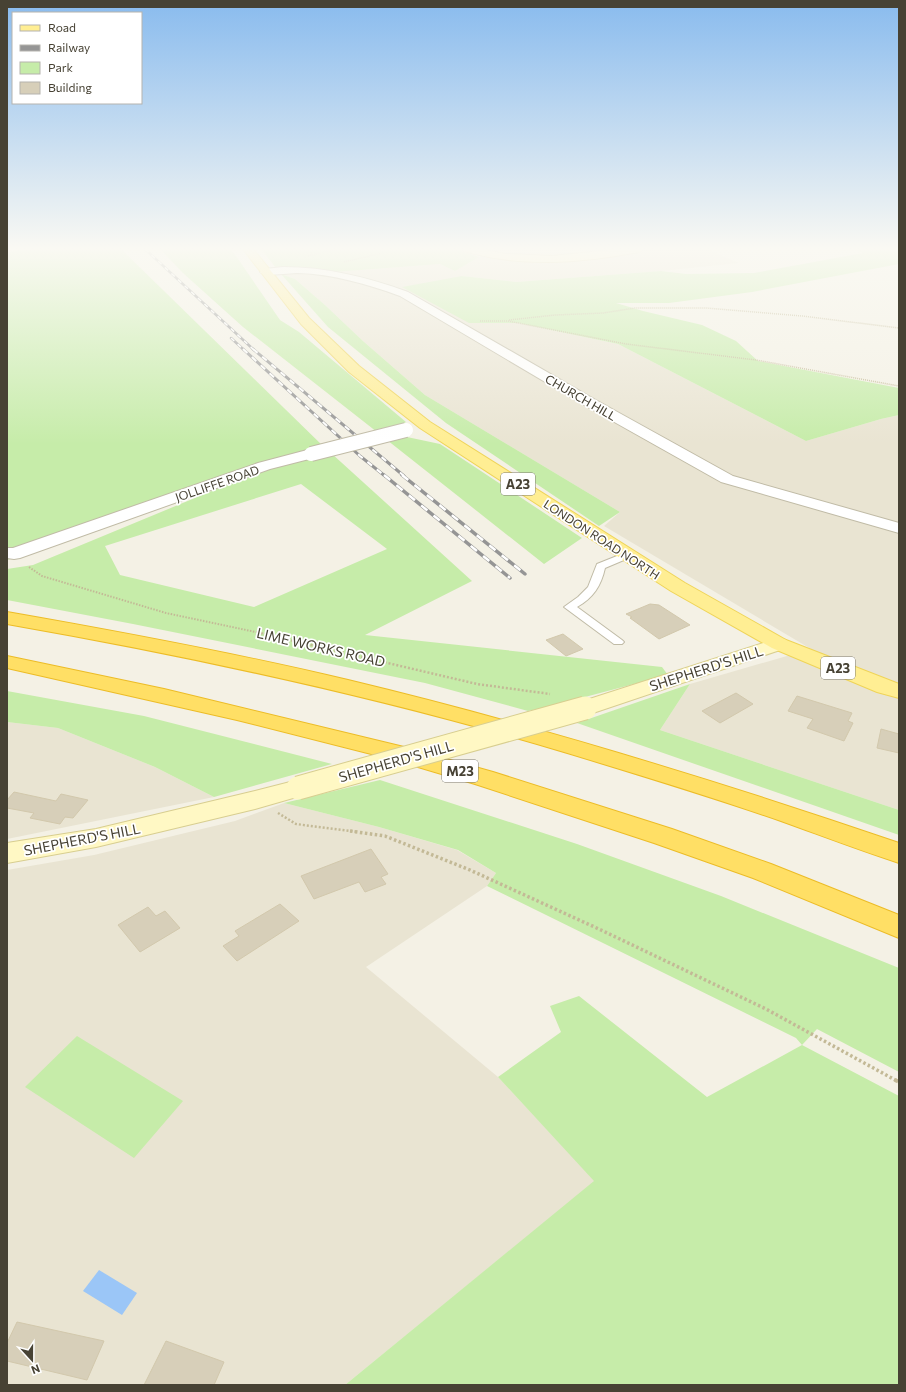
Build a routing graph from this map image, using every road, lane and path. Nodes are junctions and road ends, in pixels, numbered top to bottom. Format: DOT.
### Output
graph roads {
  1 [pos="299,314"];
  2 [pos="439,314"];
  3 [pos="557,314"];
  4 [pos="778,314"];
  5 [pos="508,320"];
  6 [pos="452,321"];
  7 [pos="899,328"];
  8 [pos="899,386"];
  9 [pos="425,425"];
  10 [pos="899,528"];
  11 [pos="10,554"];
  12 [pos="627,555"];
  13 [pos="42,576"];
  14 [pos="7,618"];
  15 [pos="618,642"];
  16 [pos="779,644"];
  17 [pos="7,662"];
  18 [pos="899,691"];
  19 [pos="552,694"];
  20 [pos="255,800"];
  21 [pos="7,853"];
  22 [pos="899,853"];
  23 [pos="899,927"];
  24 [pos="899,1082"];
  1 -- 9 [label="main road, LONDON ROAD NORTH / A23"];
  2 -- 6 [label="street, CHURCH HILL"];
  3 -- 5 [label="path"];
  4 -- 7 [label="path"];
  5 -- 6 [label="path"];
  5 -- 8 [label="path"];
  6 -- 10 [label="street, CHURCH HILL"];
  9 -- 11 [label="street, JOLLIFFE ROAD, bridge"];
  9 -- 12 [label="main road, LONDON ROAD NORTH / A23"];
  12 -- 15 [label="lane"];
  12 -- 16 [label="main road, LONDON ROAD NORTH / A23"];
  13 -- 19 [label="path, LIME WORKS ROAD"];
  14 -- 22 [label="highway"];
  16 -- 18 [label="main road, LONDON ROAD NORTH / A23"];
  16 -- 20 [label="main road, SHEPHERD'S HILL, bridge"];
  17 -- 23 [label="highway, M23"];
  20 -- 21 [label="main road, SHEPHERD'S HILL"];
  20 -- 24 [label="path"];
}
